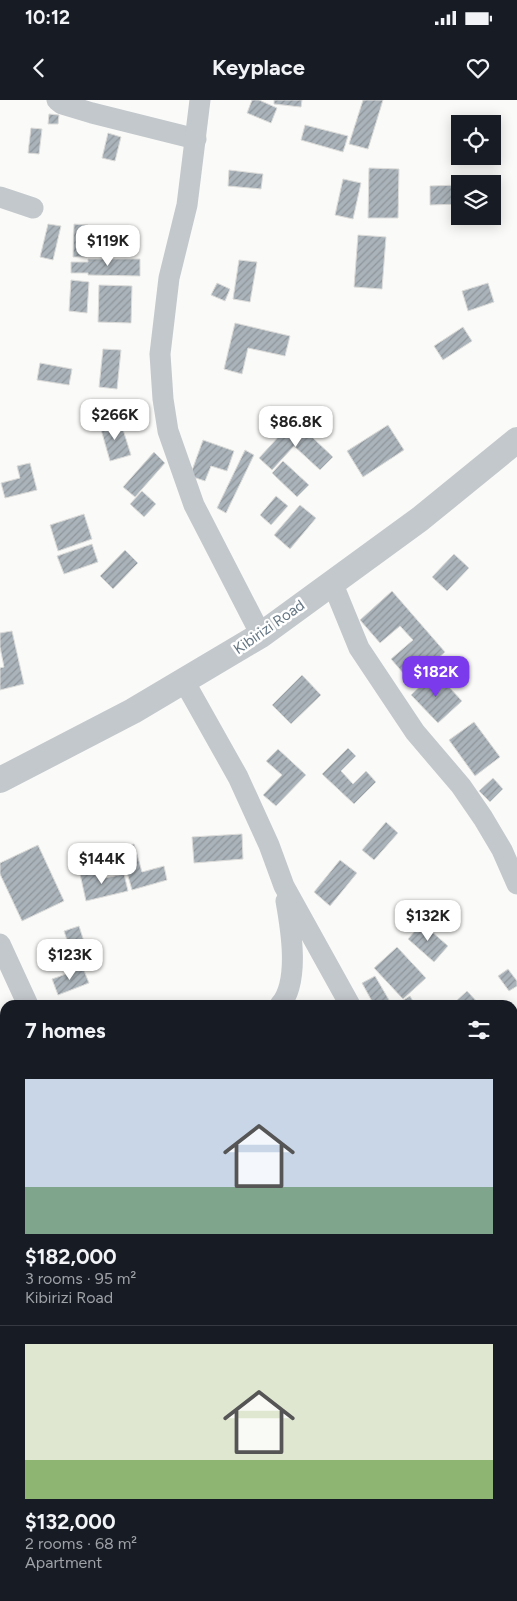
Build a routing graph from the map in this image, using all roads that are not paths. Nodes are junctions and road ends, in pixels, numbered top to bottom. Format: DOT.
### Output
graph roads {
  1 [pos="57,100"];
  2 [pos="200,100"];
  3 [pos="196,139"];
  4 [pos="0,197"];
  5 [pos="33,208"];
  6 [pos="517,440"];
  7 [pos="332,582"];
  8 [pos="261,635"];
  9 [pos="184,681"];
  10 [pos="0,780"];
  11 [pos="517,884"];
  12 [pos="284,886"];
  13 [pos="0,944"];
  14 [pos="26,1000"];
  15 [pos="283,1000"];
  16 [pos="347,1000"];
  17 [pos="0,1062"];
  18 [pos="0,1075"];
  1 -- 3 [label="street"];
  2 -- 3 [label="street"];
  3 -- 8 [label="street"];
  4 -- 5 [label="street"];
  6 -- 7 [label="street, Kibirizi Road"];
  7 -- 8 [label="street, Kibirizi Road"];
  7 -- 11 [label="street"];
  8 -- 9 [label="street, Kibirizi Road"];
  9 -- 10 [label="street, Kibirizi Road"];
  9 -- 12 [label="street"];
  12 -- 15 [label="street"];
  12 -- 16 [label="street"];
  13 -- 14 [label="street"];
  17 -- 18 [label="lane"];
}
